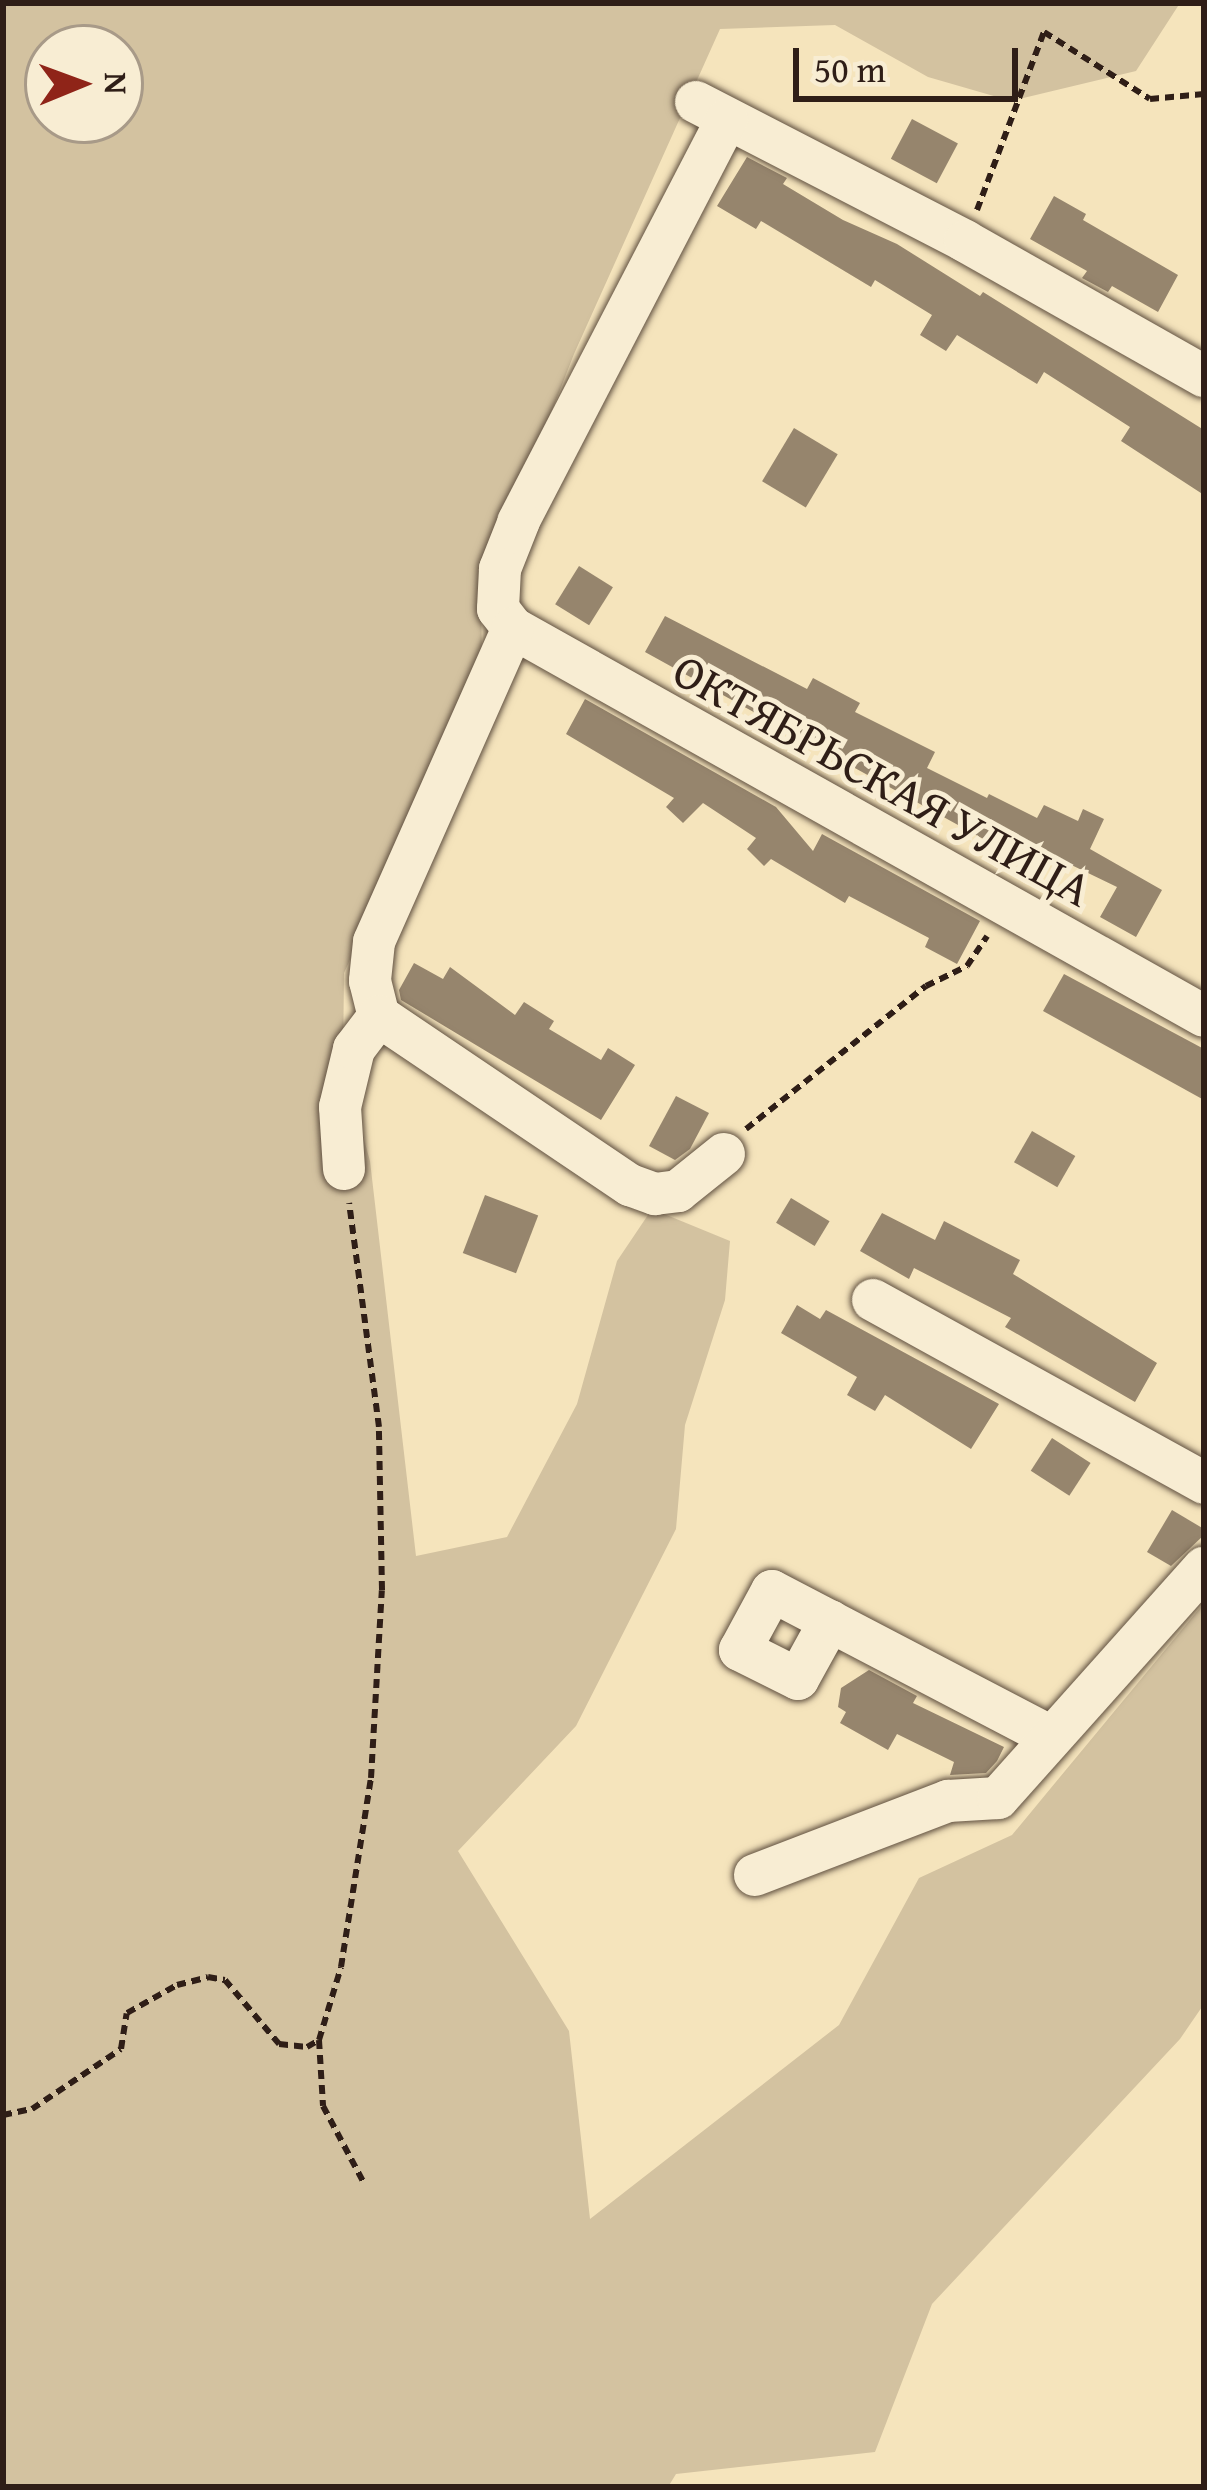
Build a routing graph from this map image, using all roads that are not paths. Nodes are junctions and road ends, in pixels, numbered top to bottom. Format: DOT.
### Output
graph roads {
  1 [pos="1204,376"];
  2 [pos="513,628"];
  3 [pos="379,1016"];
  4 [pos="1204,1016"];
  5 [pos="724,1154"];
  6 [pos="344,1169"];
  7 [pos="873,1300"];
  8 [pos="1204,1483"];
  9 [pos="1204,1568"];
  10 [pos="830,1622"];
  11 [pos="1051,1737"];
  12 [pos="755,1875"];
  1 -- 2 [label="street"];
  2 -- 3 [label="street"];
  2 -- 4 [label="street, ОКТЯБРЬСКАЯ УЛИЦА"];
  3 -- 5 [label="street"];
  3 -- 6 [label="street"];
  7 -- 8 [label="street"];
  9 -- 11 [label="street"];
  10 -- 11 [label="street"];
  11 -- 12 [label="street"];
}
